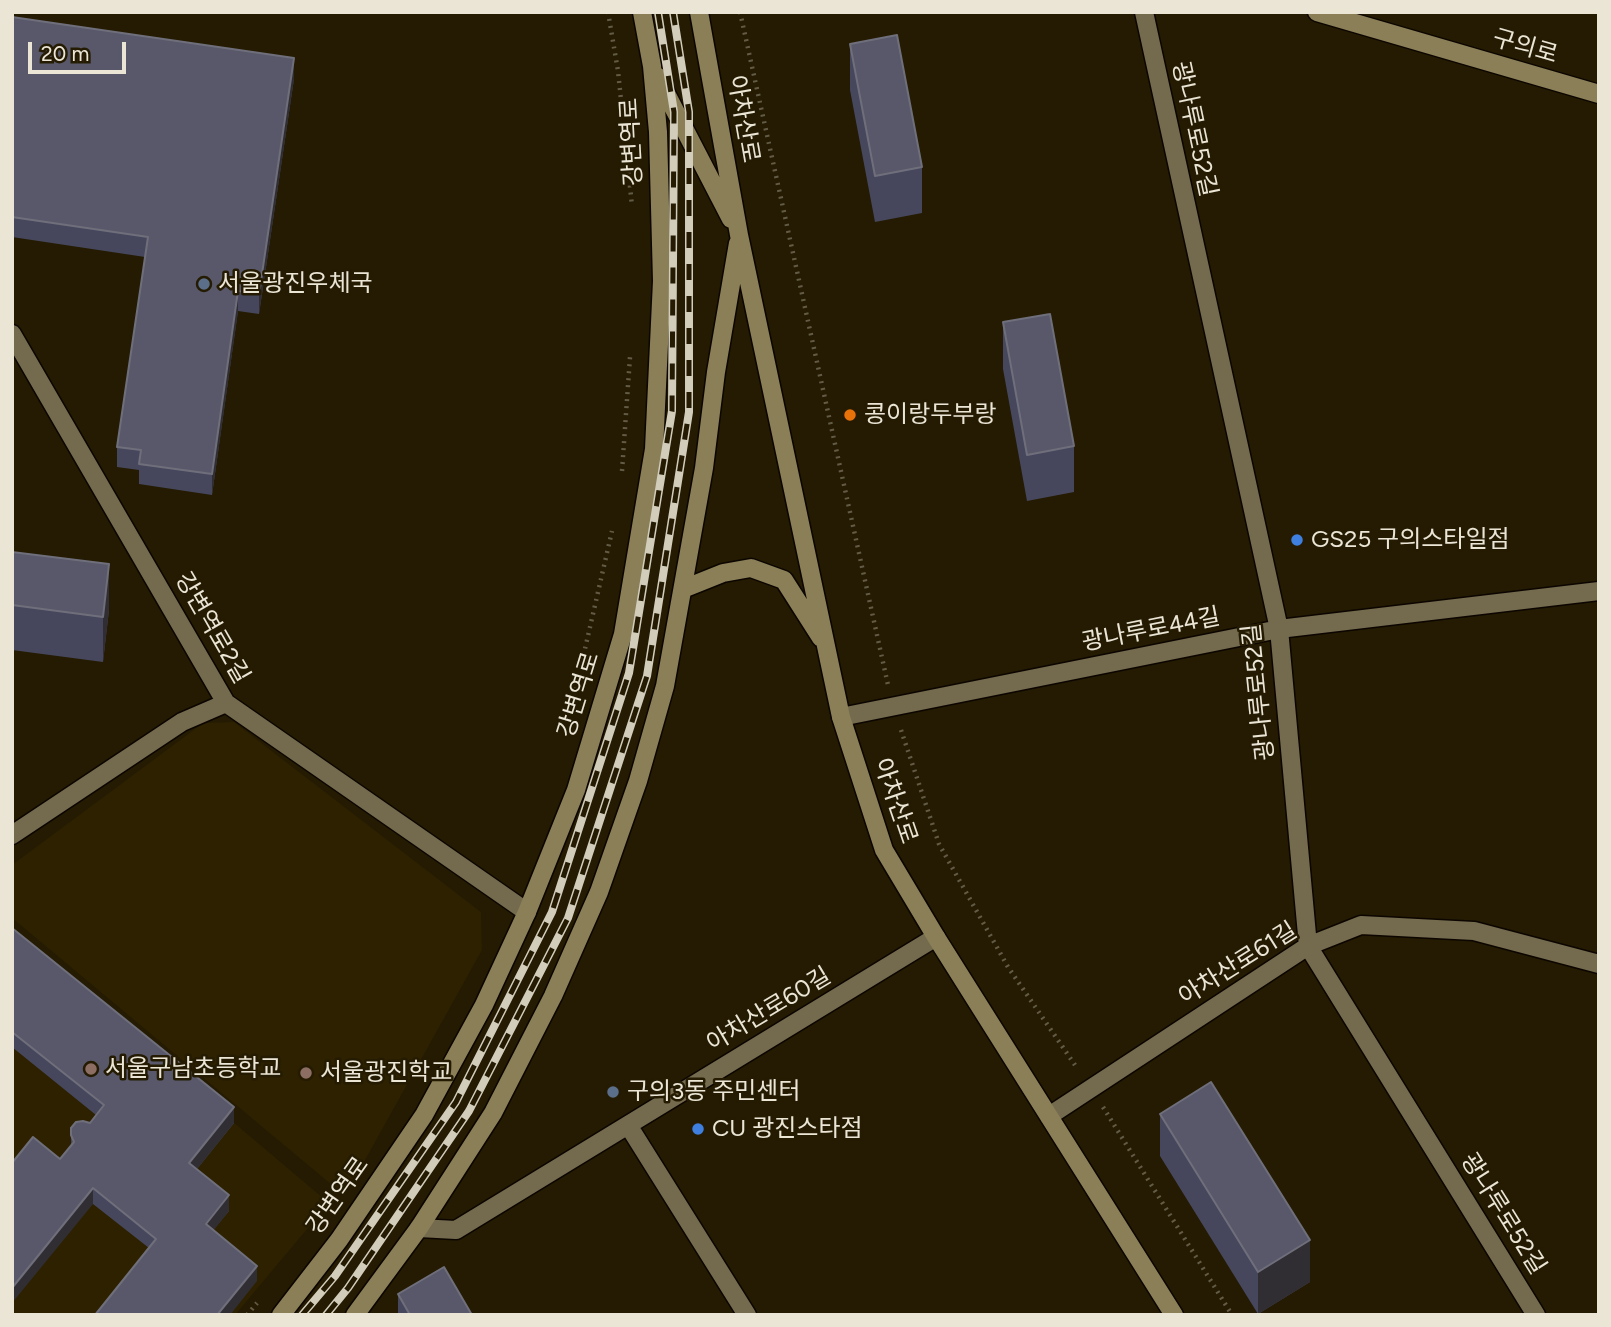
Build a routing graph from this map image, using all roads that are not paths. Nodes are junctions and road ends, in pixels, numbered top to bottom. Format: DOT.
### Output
graph roads {
  1 [pos="642,12"];
  2 [pos="699,12"];
  3 [pos="1144,12"];
  4 [pos="1317,12"];
  5 [pos="652,66"];
  6 [pos="1599,94"];
  7 [pos="739,234"];
  8 [pos="12,334"];
  9 [pos="683,589"];
  10 [pos="1599,591"];
  11 [pos="1279,629"];
  12 [pos="827,646"];
  13 [pos="226,703"];
  14 [pos="841,717"];
  15 [pos="12,835"];
  16 [pos="527,912"];
  17 [pos="936,937"];
  18 [pos="1307,946"];
  19 [pos="1599,964"];
  20 [pos="1049,1116"];
  21 [pos="628,1125"];
  22 [pos="419,1228"];
  23 [pos="281,1315"];
  24 [pos="355,1315"];
  25 [pos="747,1315"];
  26 [pos="1174,1315"];
  27 [pos="1536,1315"];
  1 -- 5 [label="main road, 강변역로"];
  2 -- 7 [label="main road, 아차산로"];
  3 -- 11 [label="street, 광나루로52길"];
  4 -- 6 [label="main road, 구의로"];
  5 -- 7 [label="main road, 아차산로"];
  5 -- 16 [label="main road, 강변역로"];
  7 -- 9 [label="main road"];
  7 -- 12 [label="main road, 아차산로"];
  8 -- 13 [label="street, 강변역로2길"];
  9 -- 12 [label="main road"];
  9 -- 22 [label="main road"];
  10 -- 11 [label="street, 광나루로44길"];
  11 -- 14 [label="street, 광나루로44길"];
  11 -- 18 [label="street, 광나루로52길"];
  12 -- 14 [label="main road, 아차산로"];
  13 -- 15 [label="street"];
  13 -- 16 [label="street, 강변역로2길"];
  14 -- 17 [label="main road, 아차산로"];
  16 -- 23 [label="main road, 강변역로"];
  17 -- 20 [label="main road, 아차산로"];
  17 -- 21 [label="street, 아차산로60길"];
  18 -- 19 [label="street, 아차산로61길"];
  18 -- 20 [label="street, 아차산로61길"];
  18 -- 27 [label="street, 광나루로52길"];
  20 -- 26 [label="main road, 아차산로"];
  21 -- 22 [label="street, 아차산로60길"];
  21 -- 25 [label="street"];
  22 -- 24 [label="main road"];
}
